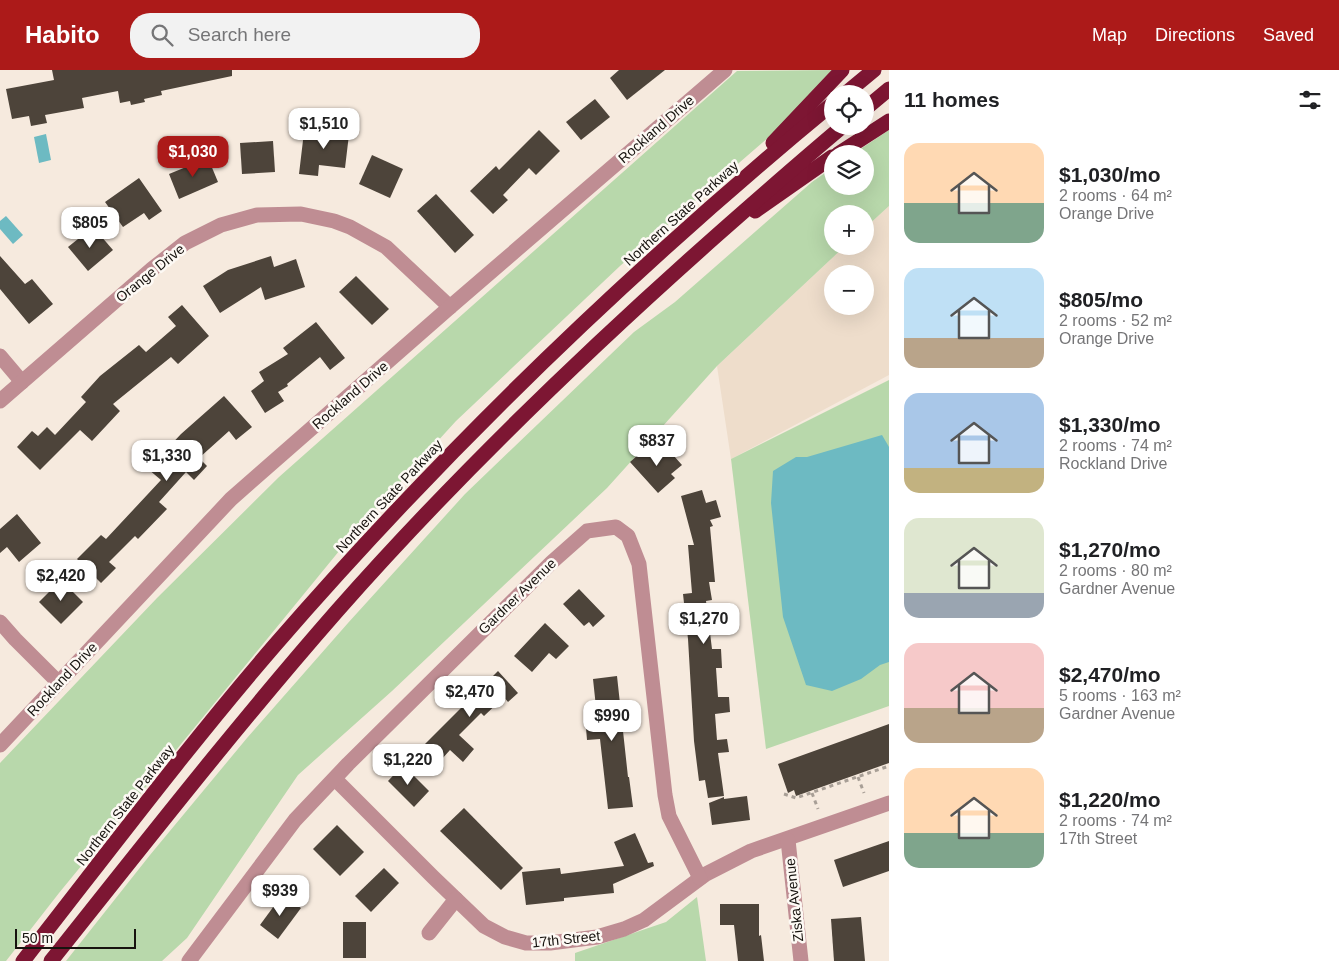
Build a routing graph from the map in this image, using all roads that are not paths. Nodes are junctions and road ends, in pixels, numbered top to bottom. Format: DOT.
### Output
graph roads {
  1 [pos="725,70"];
  2 [pos="842,70"];
  3 [pos="874,70"];
  4 [pos="856,85"];
  5 [pos="889,89"];
  6 [pos="874,102"];
  7 [pos="824,111"];
  8 [pos="889,121"];
  9 [pos="832,135"];
  10 [pos="852,145"];
  11 [pos="824,163"];
  12 [pos="736,185"];
  13 [pos="716,236"];
  14 [pos="450,307"];
  15 [pos="0,356"];
  16 [pos="22,382"];
  17 [pos="0,401"];
  18 [pos="0,622"];
  19 [pos="58,682"];
  20 [pos="0,745"];
  21 [pos="335,779"];
  22 [pos="889,803"];
  23 [pos="788,840"];
  24 [pos="700,878"];
  25 [pos="456,899"];
  26 [pos="429,933"];
  27 [pos="23,961"];
  28 [pos="51,961"];
  29 [pos="189,961"];
  30 [pos="801,961"];
  1 -- 14 [label="street, Rockland Drive"];
  2 -- 12 [label="highway"];
  3 -- 4 [label="highway"];
  5 -- 6 [label="highway"];
  7 -- 12 [label="highway, Northern State Parkway"];
  8 -- 10 [label="highway"];
  9 -- 13 [label="highway"];
  11 -- 13 [label="highway"];
  12 -- 27 [label="highway, Northern State Parkway"];
  13 -- 28 [label="highway"];
  14 -- 16 [label="street, Orange Drive"];
  14 -- 19 [label="street, Rockland Drive"];
  15 -- 16 [label="street"];
  16 -- 17 [label="street, Orange Drive"];
  18 -- 19 [label="street"];
  19 -- 20 [label="street, Rockland Drive"];
  21 -- 24 [label="street, Gardner Avenue"];
  21 -- 25 [label="street, 17th Street"];
  21 -- 29 [label="street, Gardner Avenue"];
  22 -- 23 [label="street, 17th Street"];
  23 -- 24 [label="street, 17th Street"];
  23 -- 30 [label="street, Ziska Avenue"];
  24 -- 25 [label="street, 17th Street"];
  25 -- 26 [label="street"];
}
